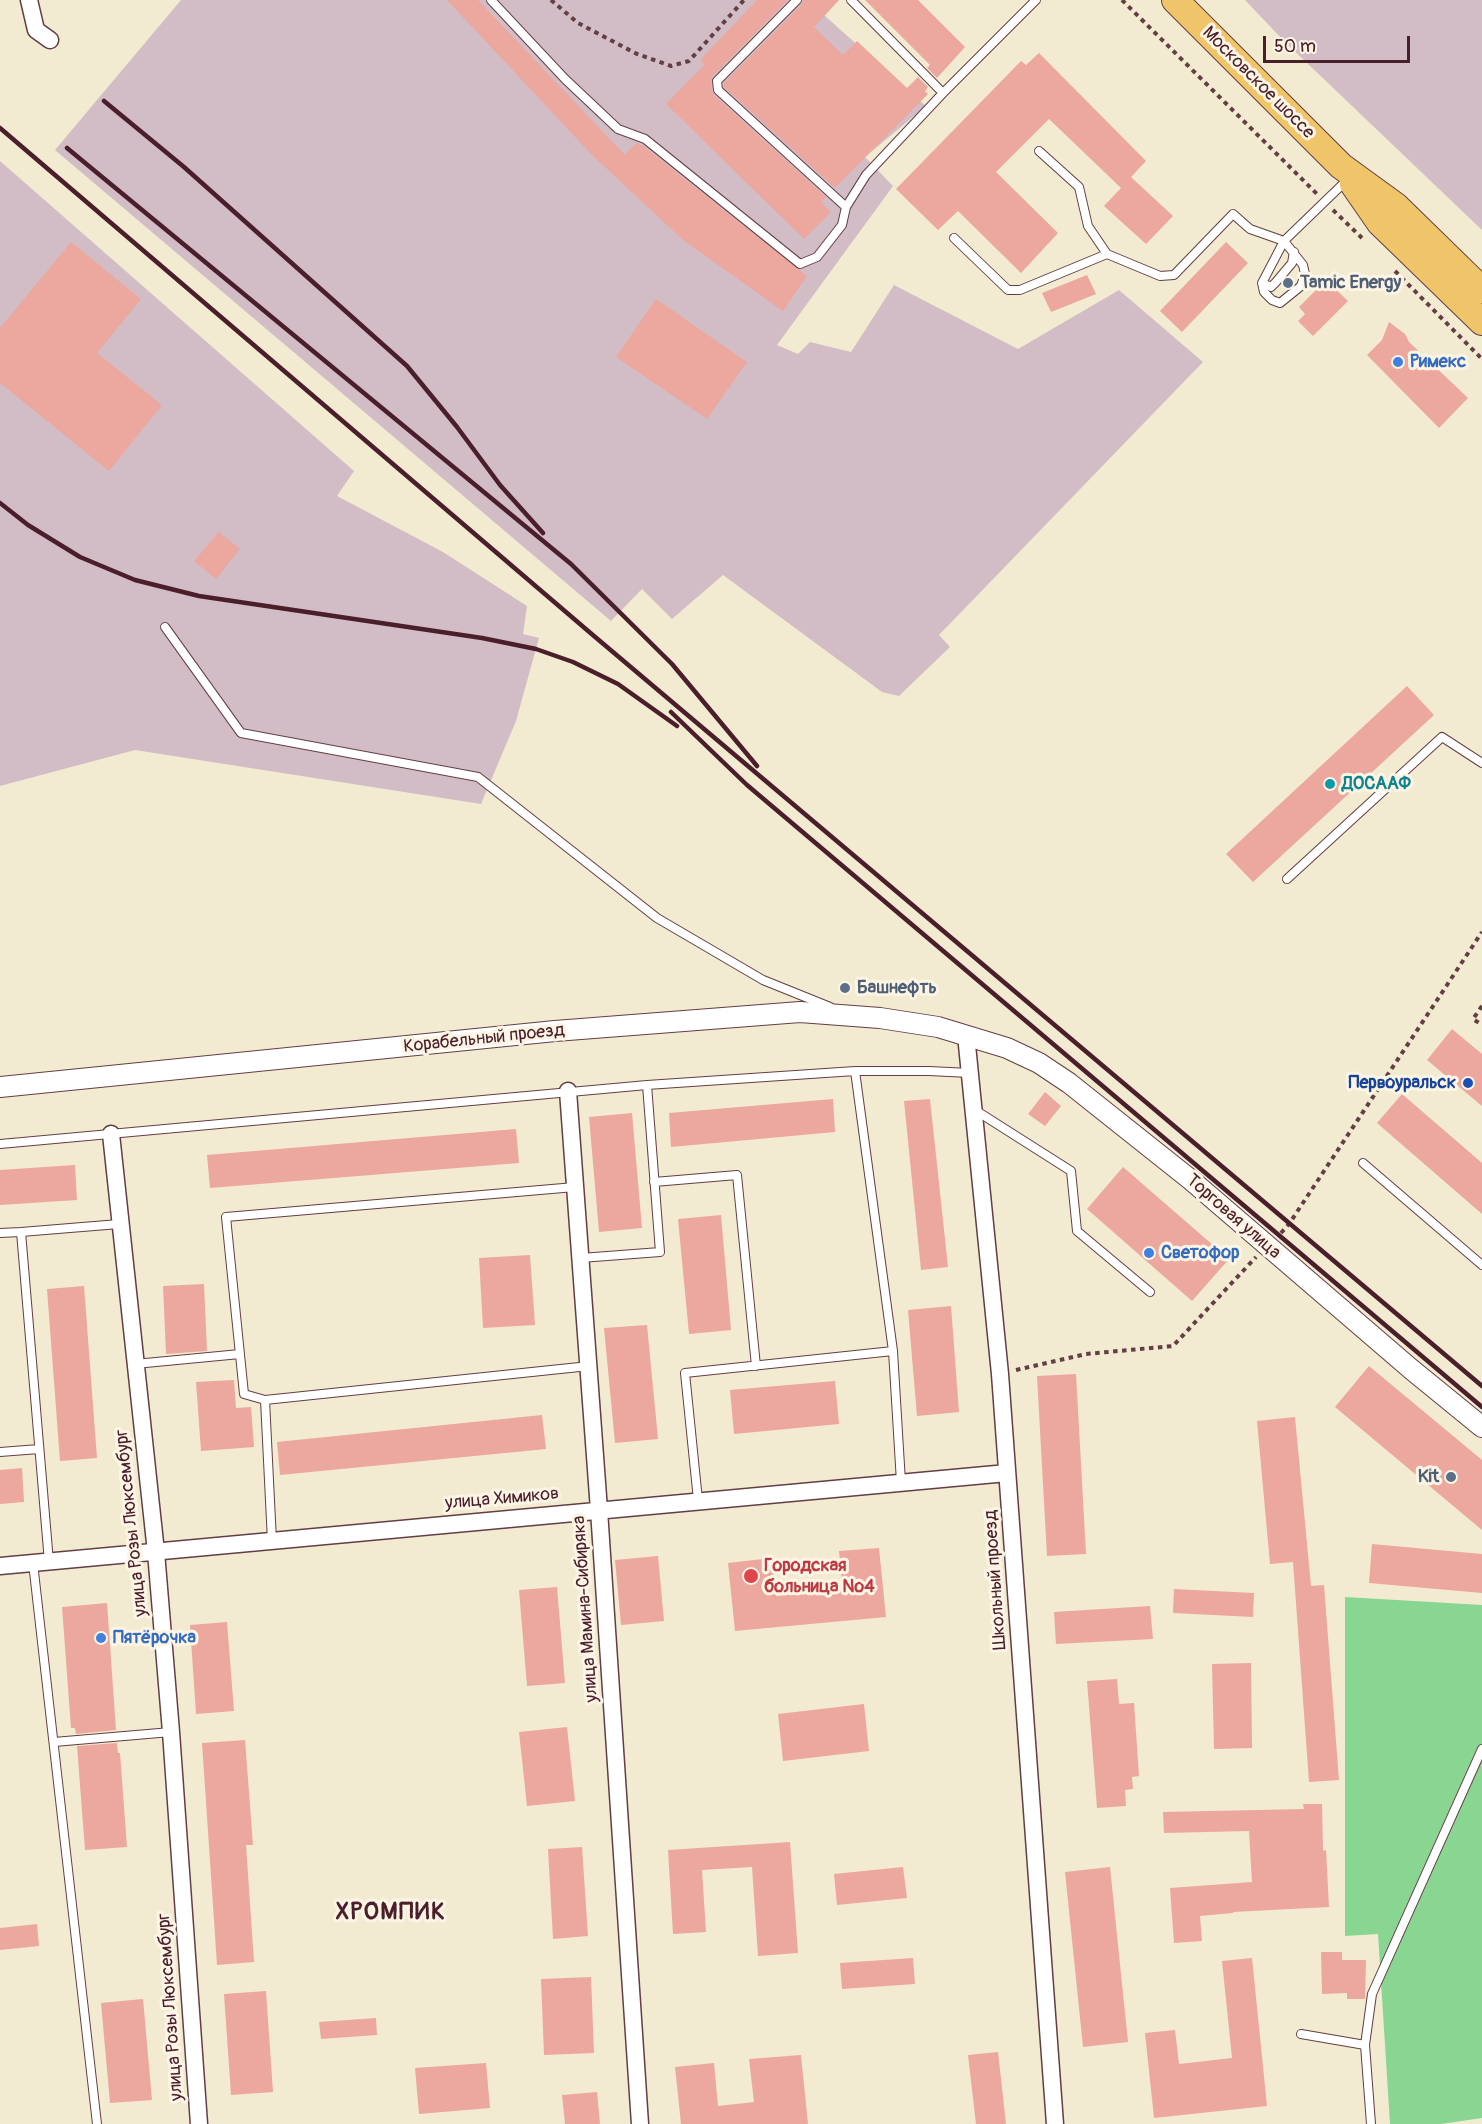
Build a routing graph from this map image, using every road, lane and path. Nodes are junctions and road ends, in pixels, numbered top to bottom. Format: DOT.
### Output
graph roads {
  1 [pos="29,0"];
  2 [pos="491,0"];
  3 [pos="551,0"];
  4 [pos="744,0"];
  5 [pos="797,0"];
  6 [pos="851,0"];
  7 [pos="1036,0"];
  8 [pos="1122,0"];
  9 [pos="1175,0"];
  10 [pos="50,40"];
  11 [pos="943,93"];
  12 [pos="1039,151"];
  13 [pos="1345,172"];
  14 [pos="1325,202"];
  15 [pos="846,207"];
  16 [pos="954,238"];
  17 [pos="1284,242"];
  18 [pos="1366,243"];
  19 [pos="1294,252"];
  20 [pos="1107,254"];
  21 [pos="1391,268"];
  22 [pos="1262,283"];
  23 [pos="1482,290"];
  24 [pos="1482,322"];
  25 [pos="1482,359"];
  26 [pos="165,627"];
  27 [pos="1482,763"];
  28 [pos="1287,879"];
  29 [pos="1482,932"];
  30 [pos="1478,939"];
  31 [pos="1482,944"];
  32 [pos="1482,1006"];
  33 [pos="848,1014"];
  34 [pos="1482,1025"];
  35 [pos="966,1035"];
  36 [pos="855,1071"];
  37 [pos="970,1073"];
  38 [pos="647,1085"];
  39 [pos="0,1087"];
  40 [pos="568,1091"];
  41 [pos="974,1109"];
  42 [pos="111,1134"];
  43 [pos="0,1144"];
  44 [pos="1363,1163"];
  45 [pos="654,1182"];
  46 [pos="575,1186"];
  47 [pos="119,1224"];
  48 [pos="21,1232"];
  49 [pos="0,1233"];
  50 [pos="1266,1246"];
  51 [pos="581,1258"];
  52 [pos="1482,1265"];
  53 [pos="1150,1292"];
  54 [pos="893,1351"];
  55 [pos="240,1354"];
  56 [pos="135,1364"];
  57 [pos="589,1366"];
  58 [pos="756,1366"];
  59 [pos="1000,1374"];
  60 [pos="265,1400"];
  61 [pos="1482,1427"];
  62 [pos="39,1449"];
  63 [pos="0,1452"];
  64 [pos="1007,1473"];
  65 [pos="901,1482"];
  66 [pos="698,1500"];
  67 [pos="599,1510"];
  68 [pos="272,1541"];
  69 [pos="156,1552"];
  70 [pos="41,1563"];
  71 [pos="0,1566"];
  72 [pos="171,1732"];
  73 [pos="54,1742"];
  74 [pos="1482,1749"];
  75 [pos="1301,2034"];
  76 [pos="1365,2045"];
  77 [pos="97,2124"];
  78 [pos="199,2124"];
  79 [pos="640,2124"];
  80 [pos="1055,2124"];
  81 [pos="1371,2124"];
  1 -- 10 [label="street"];
  2 -- 15 [label="lane"];
  3 -- 4 [label="path"];
  5 -- 15 [label="lane"];
  6 -- 11 [label="lane"];
  7 -- 11 [label="lane"];
  8 -- 14 [label="path"];
  9 -- 13 [label="main road, Московское шоссе"];
  11 -- 15 [label="lane"];
  12 -- 20 [label="lane"];
  13 -- 14 [label="lane"];
  13 -- 23 [label="main road, Московское шоссе"];
  13 -- 24 [label="main road, Московское шоссе"];
  14 -- 17 [label="lane"];
  14 -- 18 [label="path"];
  16 -- 20 [label="lane"];
  17 -- 19 [label="lane"];
  17 -- 20 [label="lane"];
  17 -- 22 [label="lane"];
  19 -- 22 [label="lane"];
  19 -- 22 [label="lane"];
  21 -- 25 [label="path"];
  26 -- 33 [label="lane"];
  27 -- 28 [label="lane"];
  29 -- 30 [label="path"];
  30 -- 31 [label="path"];
  30 -- 50 [label="path"];
  32 -- 34 [label="path"];
  33 -- 35 [label="street, Корабельный проезд"];
  33 -- 39 [label="street, Корабельный проезд"];
  35 -- 37 [label="street, Школьный проезд"];
  35 -- 50 [label="street, Торговая улица"];
  36 -- 37 [label="lane"];
  36 -- 38 [label="lane"];
  36 -- 54 [label="lane"];
  37 -- 41 [label="street, Школьный проезд"];
  38 -- 40 [label="lane"];
  38 -- 45 [label="lane"];
  40 -- 42 [label="lane"];
  40 -- 46 [label="street, улица Мамина-Сибиряка"];
  41 -- 53 [label="lane"];
  41 -- 59 [label="street, Школьный проезд"];
  42 -- 43 [label="lane"];
  42 -- 47 [label="street, улица Розы Люксембург"];
  44 -- 52 [label="lane"];
  45 -- 51 [label="lane"];
  45 -- 58 [label="lane"];
  46 -- 51 [label="street, улица Мамина-Сибиряка"];
  46 -- 55 [label="lane"];
  47 -- 48 [label="lane"];
  47 -- 56 [label="street, улица Розы Люксембург"];
  48 -- 49 [label="lane"];
  48 -- 62 [label="lane"];
  50 -- 59 [label="path"];
  50 -- 61 [label="street, Торговая улица"];
  51 -- 57 [label="street, улица Мамина-Сибиряка"];
  54 -- 58 [label="lane"];
  54 -- 65 [label="lane"];
  55 -- 56 [label="lane"];
  55 -- 60 [label="lane"];
  56 -- 69 [label="street, улица Розы Люксембург"];
  57 -- 60 [label="lane"];
  57 -- 67 [label="street, улица Мамина-Сибиряка"];
  58 -- 66 [label="lane"];
  59 -- 64 [label="street, Школьный проезд"];
  60 -- 68 [label="lane"];
  62 -- 63 [label="lane"];
  62 -- 70 [label="lane"];
  64 -- 65 [label="street, улица Химиков"];
  64 -- 80 [label="street, Школьный проезд"];
  65 -- 66 [label="street, улица Химиков"];
  66 -- 67 [label="street, улица Химиков"];
  67 -- 68 [label="street, улица Химиков"];
  67 -- 79 [label="street, улица Мамина-Сибиряка"];
  68 -- 69 [label="street, улица Химиков"];
  69 -- 70 [label="street, улица Химиков"];
  69 -- 72 [label="street, улица Розы Люксембург"];
  70 -- 71 [label="street, улица Химиков"];
  70 -- 73 [label="lane"];
  72 -- 73 [label="lane"];
  72 -- 78 [label="street, улица Розы Люксембург"];
  73 -- 77 [label="lane"];
  74 -- 76 [label="lane"];
  75 -- 76 [label="lane"];
  76 -- 81 [label="lane"];
}
